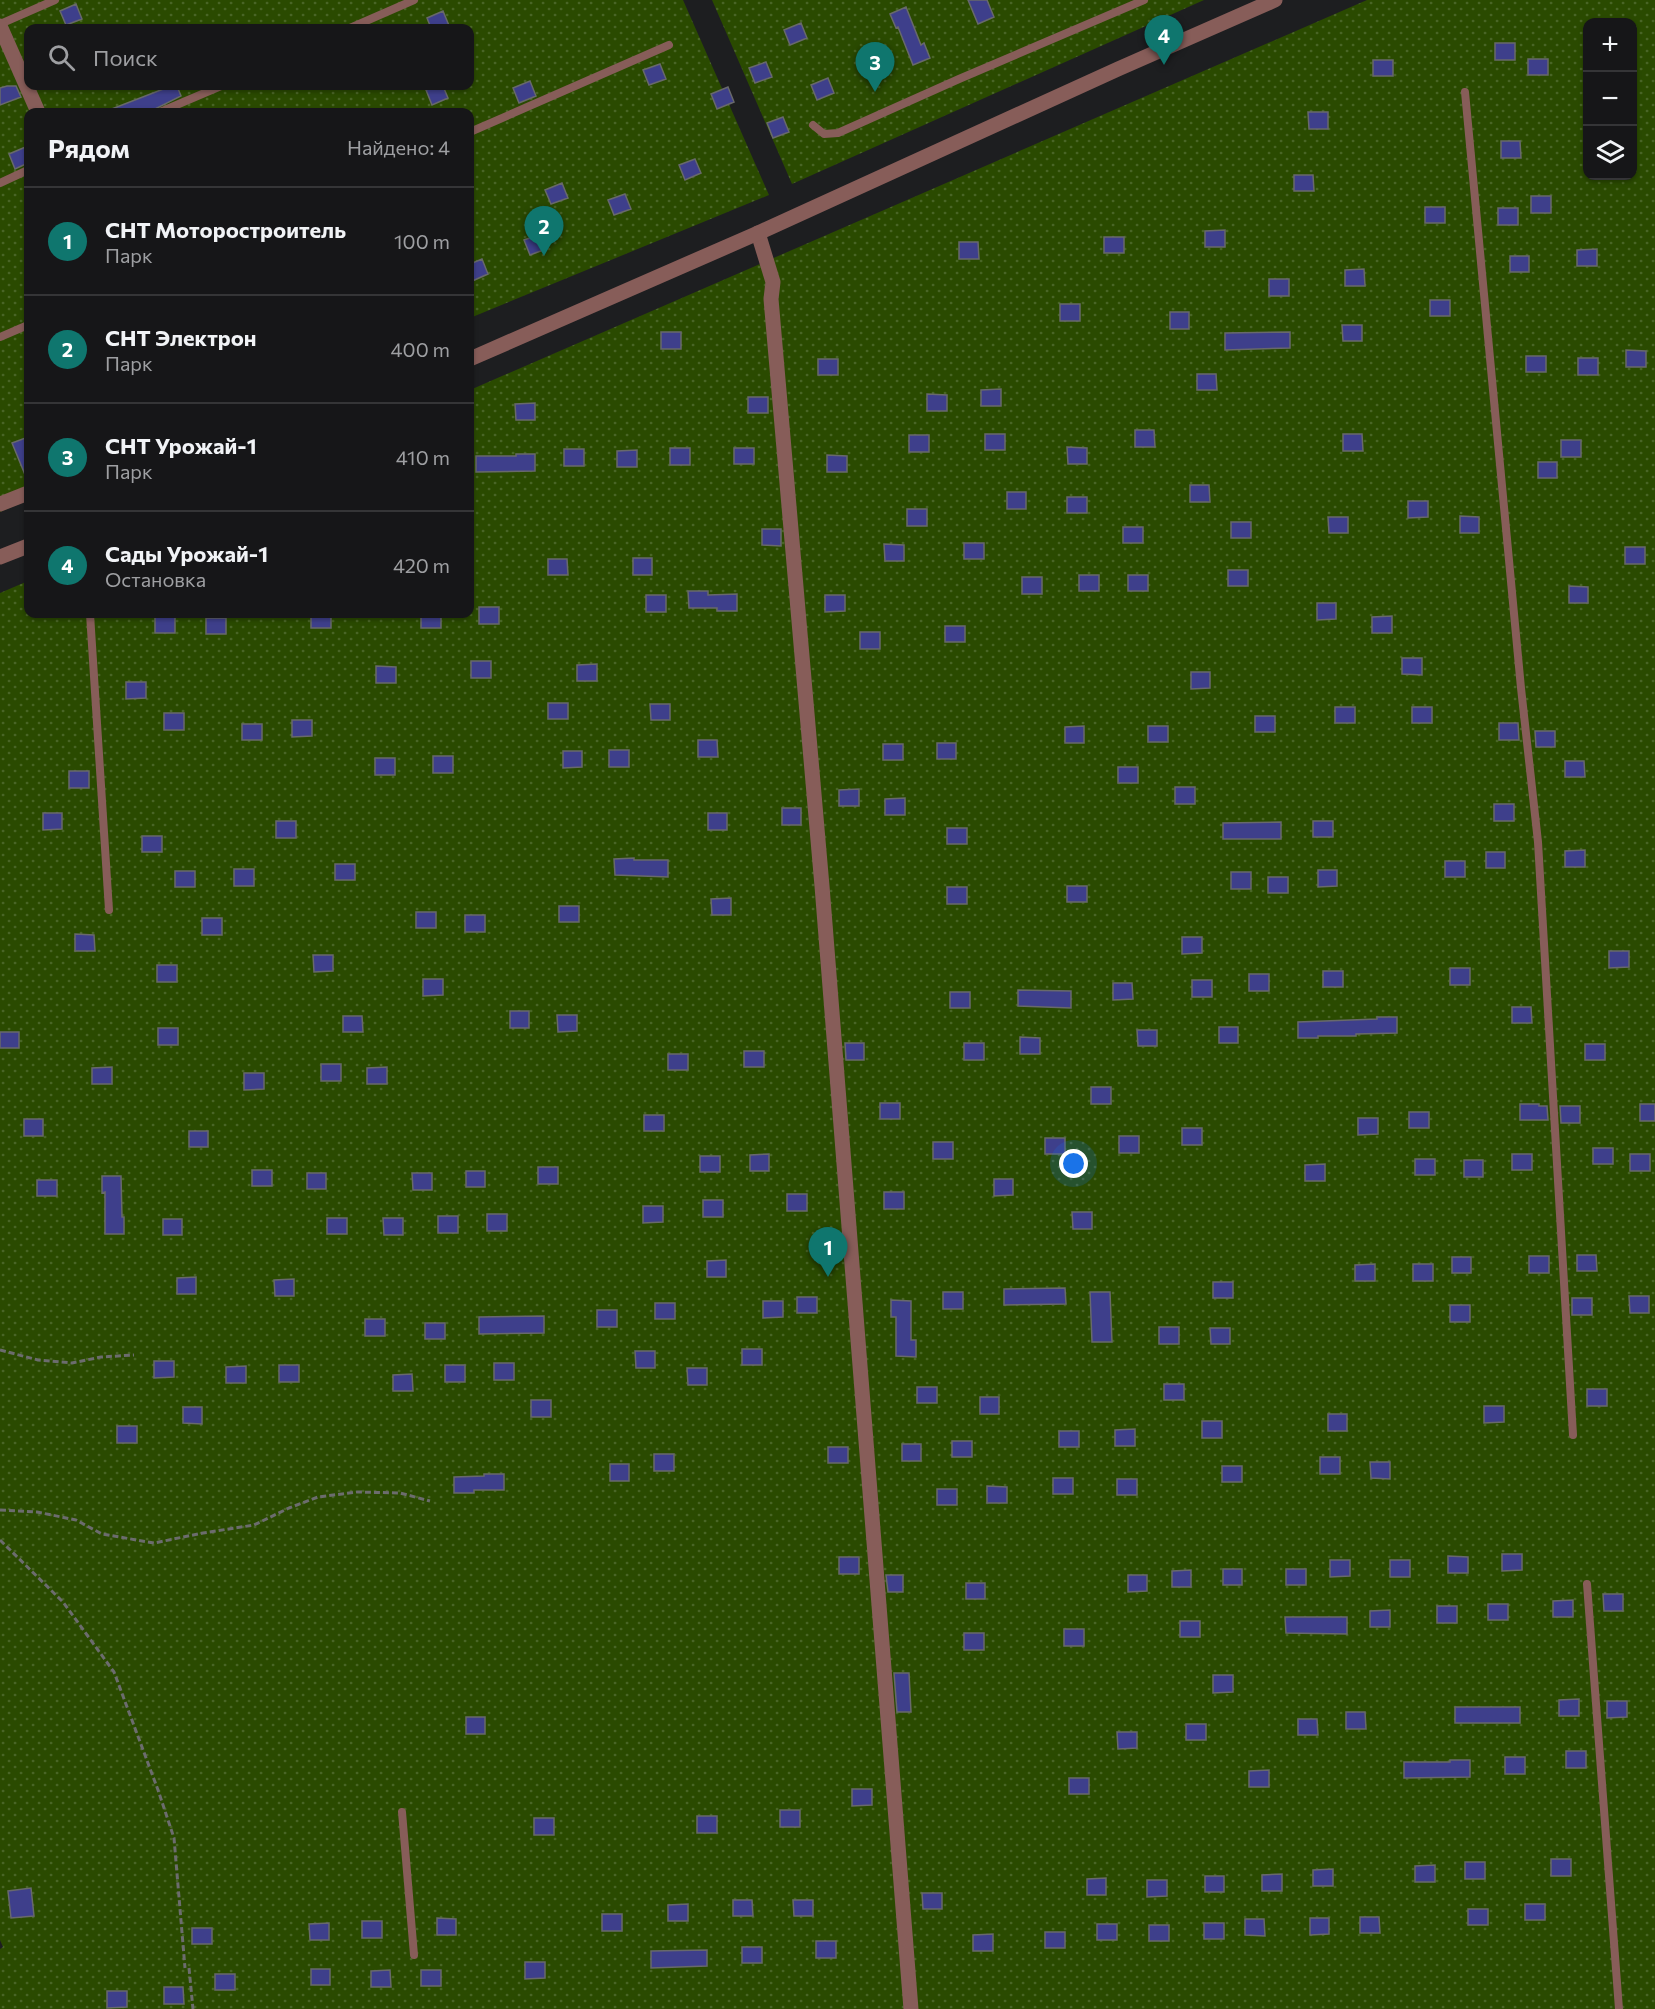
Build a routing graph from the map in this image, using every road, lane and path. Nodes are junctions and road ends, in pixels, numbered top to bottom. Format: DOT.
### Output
graph roads {
  1 [pos="55,0"];
  2 [pos="414,0"];
  3 [pos="1144,0"];
  4 [pos="1275,0"];
  5 [pos="359,24"];
  6 [pos="0,25"];
  7 [pos="669,45"];
  8 [pos="24,80"];
  9 [pos="28,90"];
  10 [pos="212,90"];
  11 [pos="1466,92"];
  12 [pos="36,108"];
  13 [pos="169,108"];
  14 [pos="813,125"];
  15 [pos="474,130"];
  16 [pos="24,173"];
  17 [pos="0,183"];
  18 [pos="758,233"];
  19 [pos="24,327"];
  20 [pos="0,337"];
  21 [pos="474,357"];
  22 [pos="24,495"];
  23 [pos="0,504"];
  24 [pos="24,548"];
  25 [pos="0,557"];
  26 [pos="90,618"];
  27 [pos="109,910"];
  28 [pos="0,1350"];
  29 [pos="134,1355"];
  30 [pos="1573,1435"];
  31 [pos="430,1502"];
  32 [pos="0,1510"];
  33 [pos="0,1540"];
  34 [pos="1587,1584"];
  35 [pos="402,1812"];
  36 [pos="414,1955"];
  37 [pos="193,2009"];
  38 [pos="911,2009"];
  39 [pos="1619,2009"];
  1 -- 6 [label="lane"];
  2 -- 5 [label="lane"];
  3 -- 14 [label="lane"];
  4 -- 18 [label="street"];
  6 -- 8 [label="street"];
  7 -- 15 [label="lane"];
  9 -- 12 [label="street"];
  10 -- 13 [label="lane"];
  11 -- 30 [label="lane"];
  16 -- 17 [label="lane"];
  18 -- 21 [label="street"];
  18 -- 38 [label="street"];
  19 -- 20 [label="lane"];
  22 -- 23 [label="street"];
  24 -- 25 [label="street"];
  26 -- 27 [label="lane"];
  28 -- 29 [label="path"];
  31 -- 32 [label="path"];
  33 -- 37 [label="path"];
  34 -- 39 [label="lane"];
  35 -- 36 [label="lane"];
}
